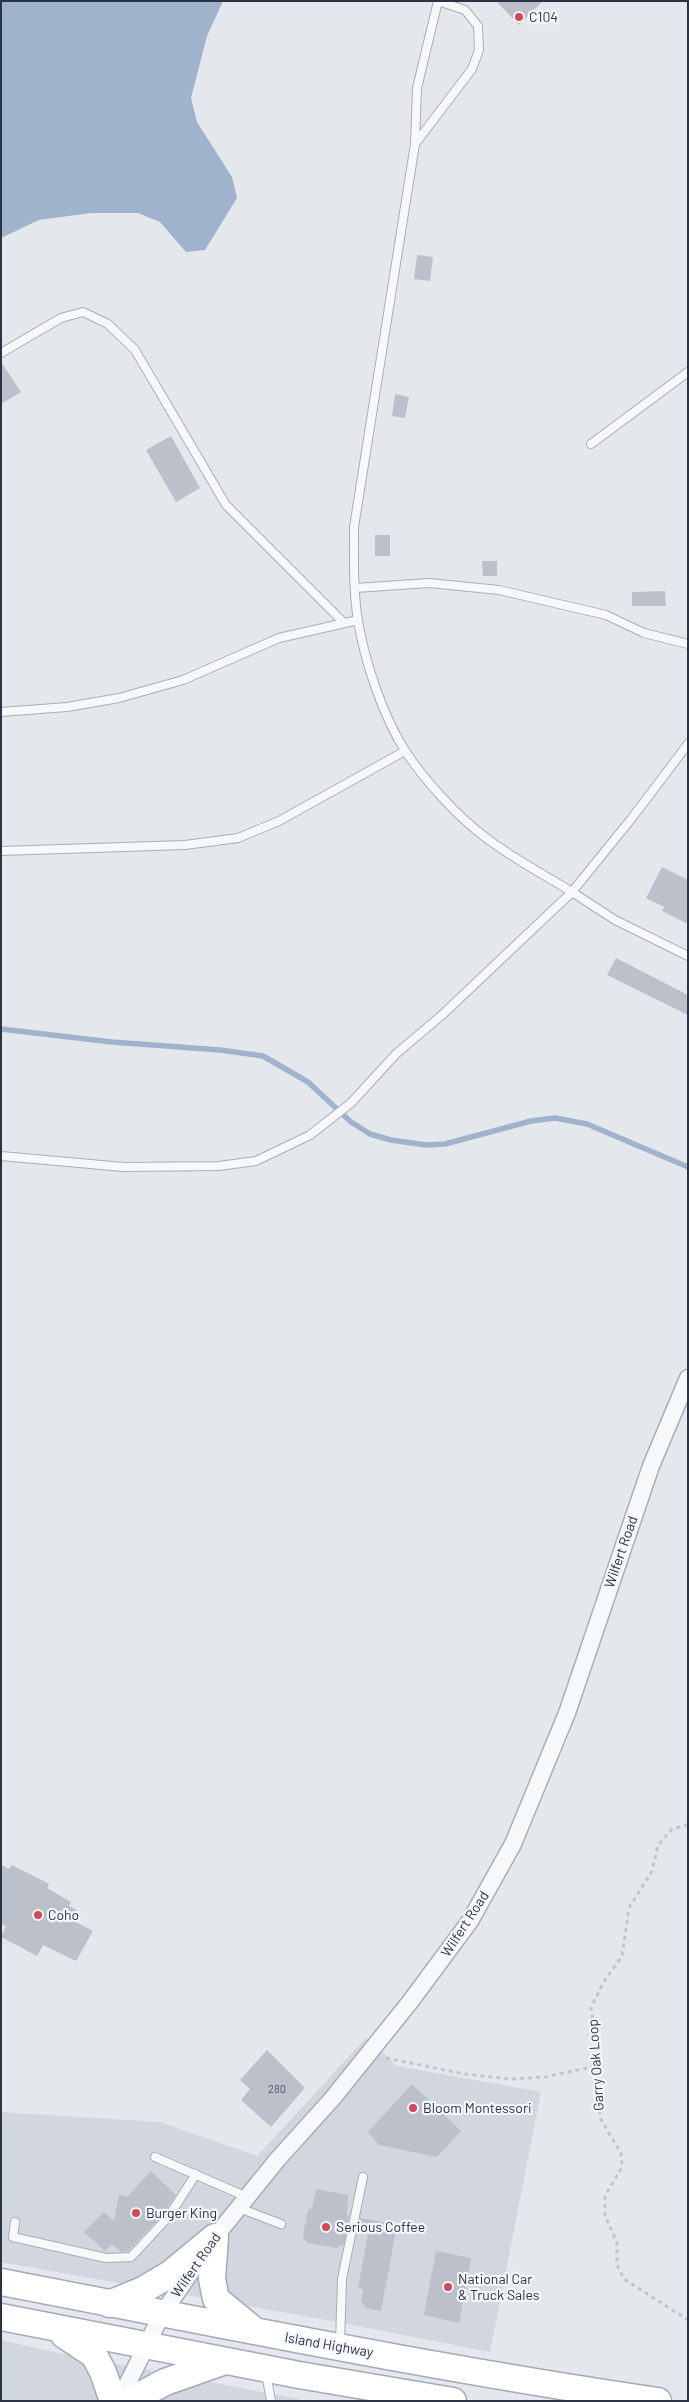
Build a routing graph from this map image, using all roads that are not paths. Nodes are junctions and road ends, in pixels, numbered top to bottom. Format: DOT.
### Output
graph roads {
  1 [pos="438,1"];
  2 [pos="415,144"];
  3 [pos="1,353"];
  4 [pos="688,372"];
  5 [pos="590,444"];
  6 [pos="355,588"];
  7 [pos="358,620"];
  8 [pos="344,623"];
  9 [pos="688,644"];
  10 [pos="1,712"];
  11 [pos="688,744"];
  12 [pos="405,751"];
  13 [pos="1,851"];
  14 [pos="572,892"];
  15 [pos="688,956"];
  16 [pos="1,1156"];
  17 [pos="688,1378"];
  18 [pos="155,2157"];
  19 [pos="196,2174"];
  20 [pos="363,2177"];
  21 [pos="243,2202"];
  22 [pos="15,2222"];
  23 [pos="281,2224"];
  24 [pos="215,2237"];
  25 [pos="1,2282"];
  26 [pos="109,2304"];
  27 [pos="162,2314"];
  28 [pos="1,2317"];
  29 [pos="53,2328"];
  30 [pos="256,2332"];
  31 [pos="147,2346"];
  32 [pos="340,2347"];
  33 [pos="226,2361"];
  34 [pos="265,2368"];
  35 [pos="113,2401"];
  36 [pos="119,2401"];
  37 [pos="130,2401"];
  38 [pos="271,2401"];
  39 [pos="453,2401"];
  40 [pos="658,2401"];
  1 -- 2 [label="lane"];
  1 -- 2 [label="lane"];
  2 -- 6 [label="lane"];
  3 -- 8 [label="lane"];
  4 -- 5 [label="lane"];
  6 -- 7 [label="lane"];
  6 -- 9 [label="lane"];
  7 -- 8 [label="lane"];
  7 -- 12 [label="lane"];
  8 -- 10 [label="lane"];
  11 -- 14 [label="lane"];
  12 -- 13 [label="lane"];
  12 -- 14 [label="lane"];
  14 -- 15 [label="lane"];
  14 -- 16 [label="lane"];
  17 -- 21 [label="street, Wilfert Road"];
  18 -- 19 [label="lane"];
  19 -- 21 [label="lane"];
  19 -- 22 [label="lane"];
  20 -- 32 [label="lane"];
  21 -- 23 [label="lane"];
  21 -- 24 [label="street, Wilfert Road"];
  24 -- 26 [label="main road"];
  24 -- 27 [label="street, Wilfert Road"];
  24 -- 30 [label="main road"];
  25 -- 26 [label="main road, Island Highway"];
  26 -- 27 [label="main road, Island Highway"];
  27 -- 30 [label="main road, Island Highway"];
  27 -- 31 [label="street, Wilfert Road"];
  28 -- 29 [label="main road"];
  29 -- 31 [label="main road"];
  29 -- 35 [label="main road"];
  30 -- 32 [label="main road, Island Highway"];
  31 -- 33 [label="main road"];
  31 -- 36 [label="street, Wilfert Road"];
  32 -- 40 [label="main road, Island Highway"];
  33 -- 34 [label="main road"];
  33 -- 37 [label="main road"];
  34 -- 38 [label="lane"];
  34 -- 39 [label="main road"];
}
